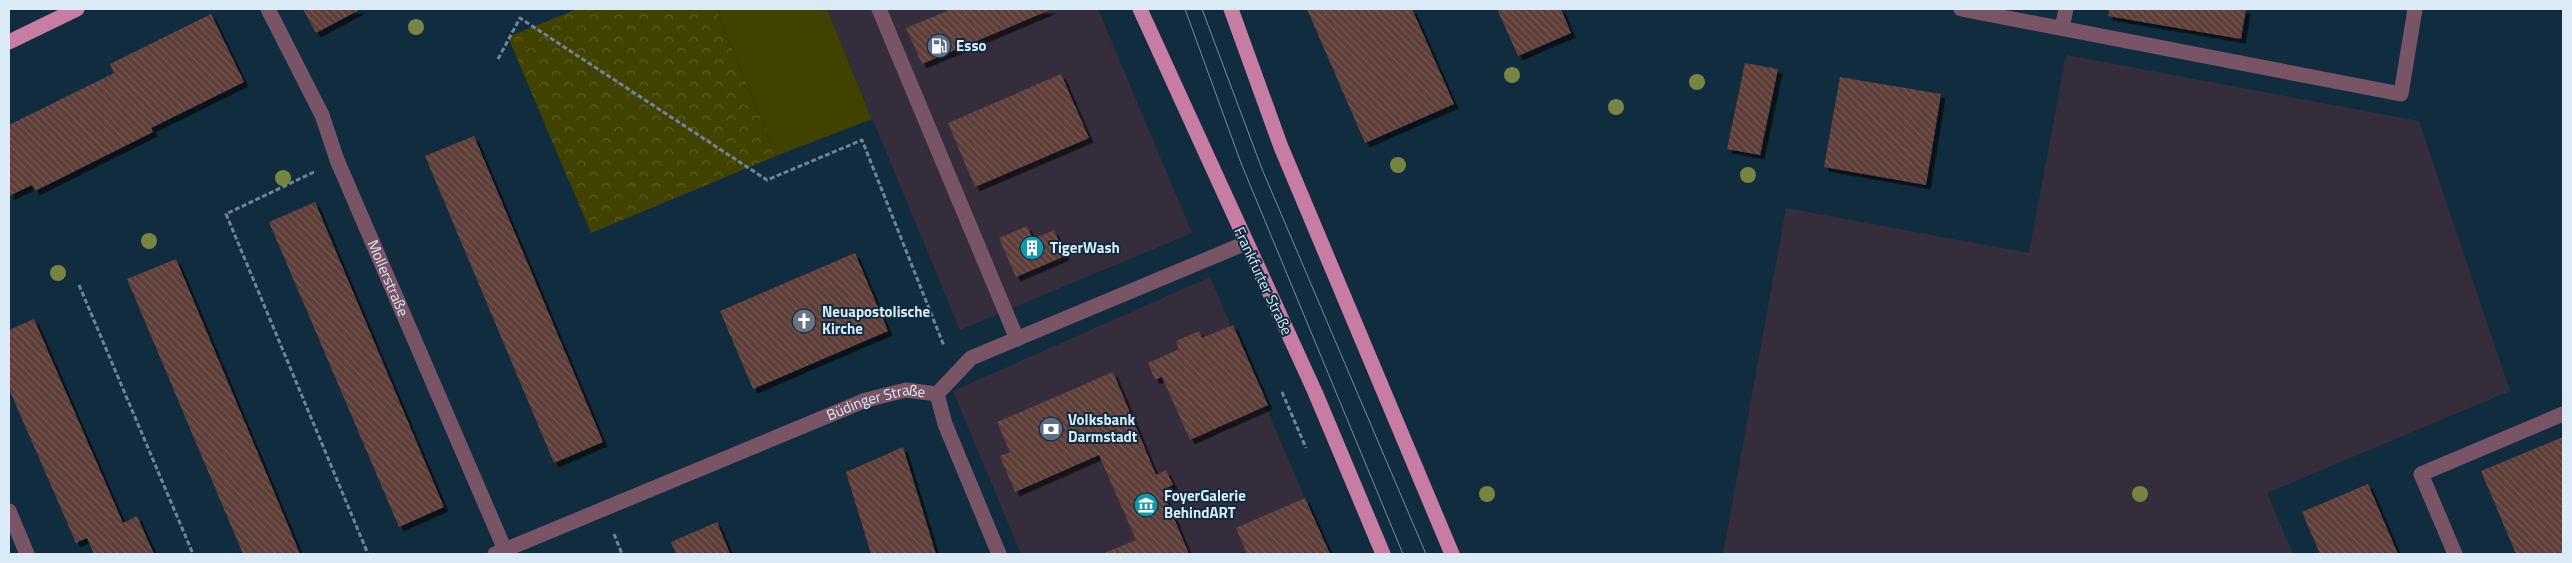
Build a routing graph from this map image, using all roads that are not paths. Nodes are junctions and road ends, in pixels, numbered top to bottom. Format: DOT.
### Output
graph roads {
  1 [pos="77,9"];
  2 [pos="268,9"];
  3 [pos="879,9"];
  4 [pos="1140,9"];
  5 [pos="1231,9"];
  6 [pos="1961,9"];
  7 [pos="2066,9"];
  8 [pos="2414,9"];
  9 [pos="2062,28"];
  10 [pos="9,42"];
  11 [pos="1246,243"];
  12 [pos="1018,339"];
  13 [pos="937,394"];
  14 [pos="2563,414"];
  15 [pos="9,511"];
  16 [pos="500,552"];
  17 [pos="27,554"];
  18 [pos="999,554"];
  19 [pos="1383,554"];
  20 [pos="1452,554"];
  21 [pos="2455,554"];
  1 -- 10 [label="main road"];
  2 -- 16 [label="street, Mollerstraße"];
  3 -- 12 [label="street"];
  4 -- 11 [label="main road, Frankfurter Straße"];
  5 -- 20 [label="main road"];
  6 -- 9 [label="street"];
  7 -- 9 [label="street"];
  8 -- 9 [label="street"];
  11 -- 12 [label="street, Büdinger Straße"];
  11 -- 19 [label="main road, Frankfurter Straße"];
  12 -- 13 [label="street, Büdinger Straße"];
  13 -- 16 [label="street, Büdinger Straße"];
  13 -- 18 [label="street"];
  14 -- 21 [label="street"];
  15 -- 17 [label="street"];
}
